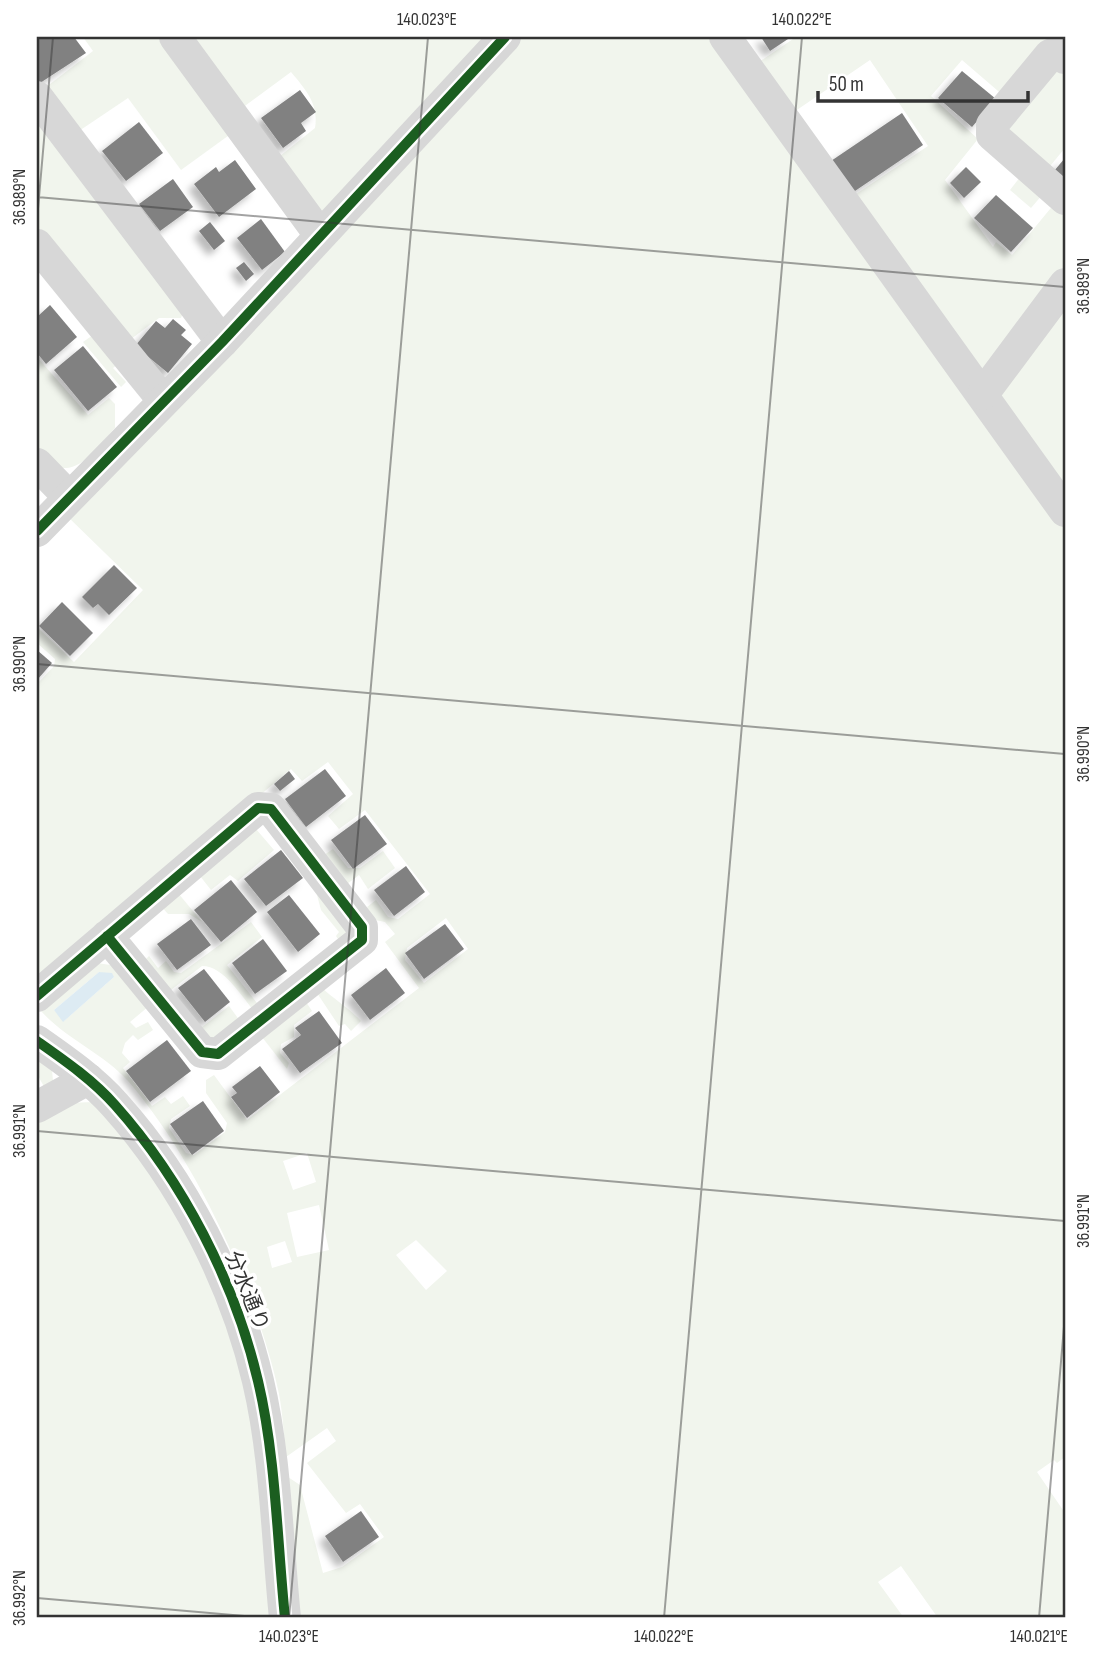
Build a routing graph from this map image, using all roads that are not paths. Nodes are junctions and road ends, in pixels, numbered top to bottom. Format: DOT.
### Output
graph roads {
  1 [pos="175,37"];
  2 [pos="505,37"];
  3 [pos="725,37"];
  4 [pos="1065,58"];
  5 [pos="37,97"];
  6 [pos="1065,199"];
  7 [pos="320,235"];
  8 [pos="37,244"];
  9 [pos="1065,284"];
  10 [pos="222,342"];
  11 [pos="983,394"];
  12 [pos="163,400"];
  13 [pos="37,464"];
  14 [pos="68,496"];
  15 [pos="1065,510"];
  16 [pos="37,531"];
  17 [pos="107,936"];
  18 [pos="37,996"];
  19 [pos="37,1041"];
  20 [pos="88,1079"];
  21 [pos="37,1107"];
  22 [pos="285,1618"];
  1 -- 7 [label="street"];
  2 -- 7 [label="street"];
  3 -- 11 [label="street"];
  4 -- 6 [label="street"];
  5 -- 10 [label="street"];
  7 -- 10 [label="street"];
  8 -- 12 [label="street"];
  9 -- 11 [label="street"];
  10 -- 12 [label="street"];
  11 -- 15 [label="street"];
  12 -- 14 [label="street"];
  13 -- 14 [label="street"];
  14 -- 16 [label="street"];
  17 -- 17 [label="street"];
  17 -- 18 [label="street"];
  19 -- 20 [label="street, 分水通り"];
  20 -- 21 [label="street"];
  20 -- 22 [label="street, 分水通り"];
}
